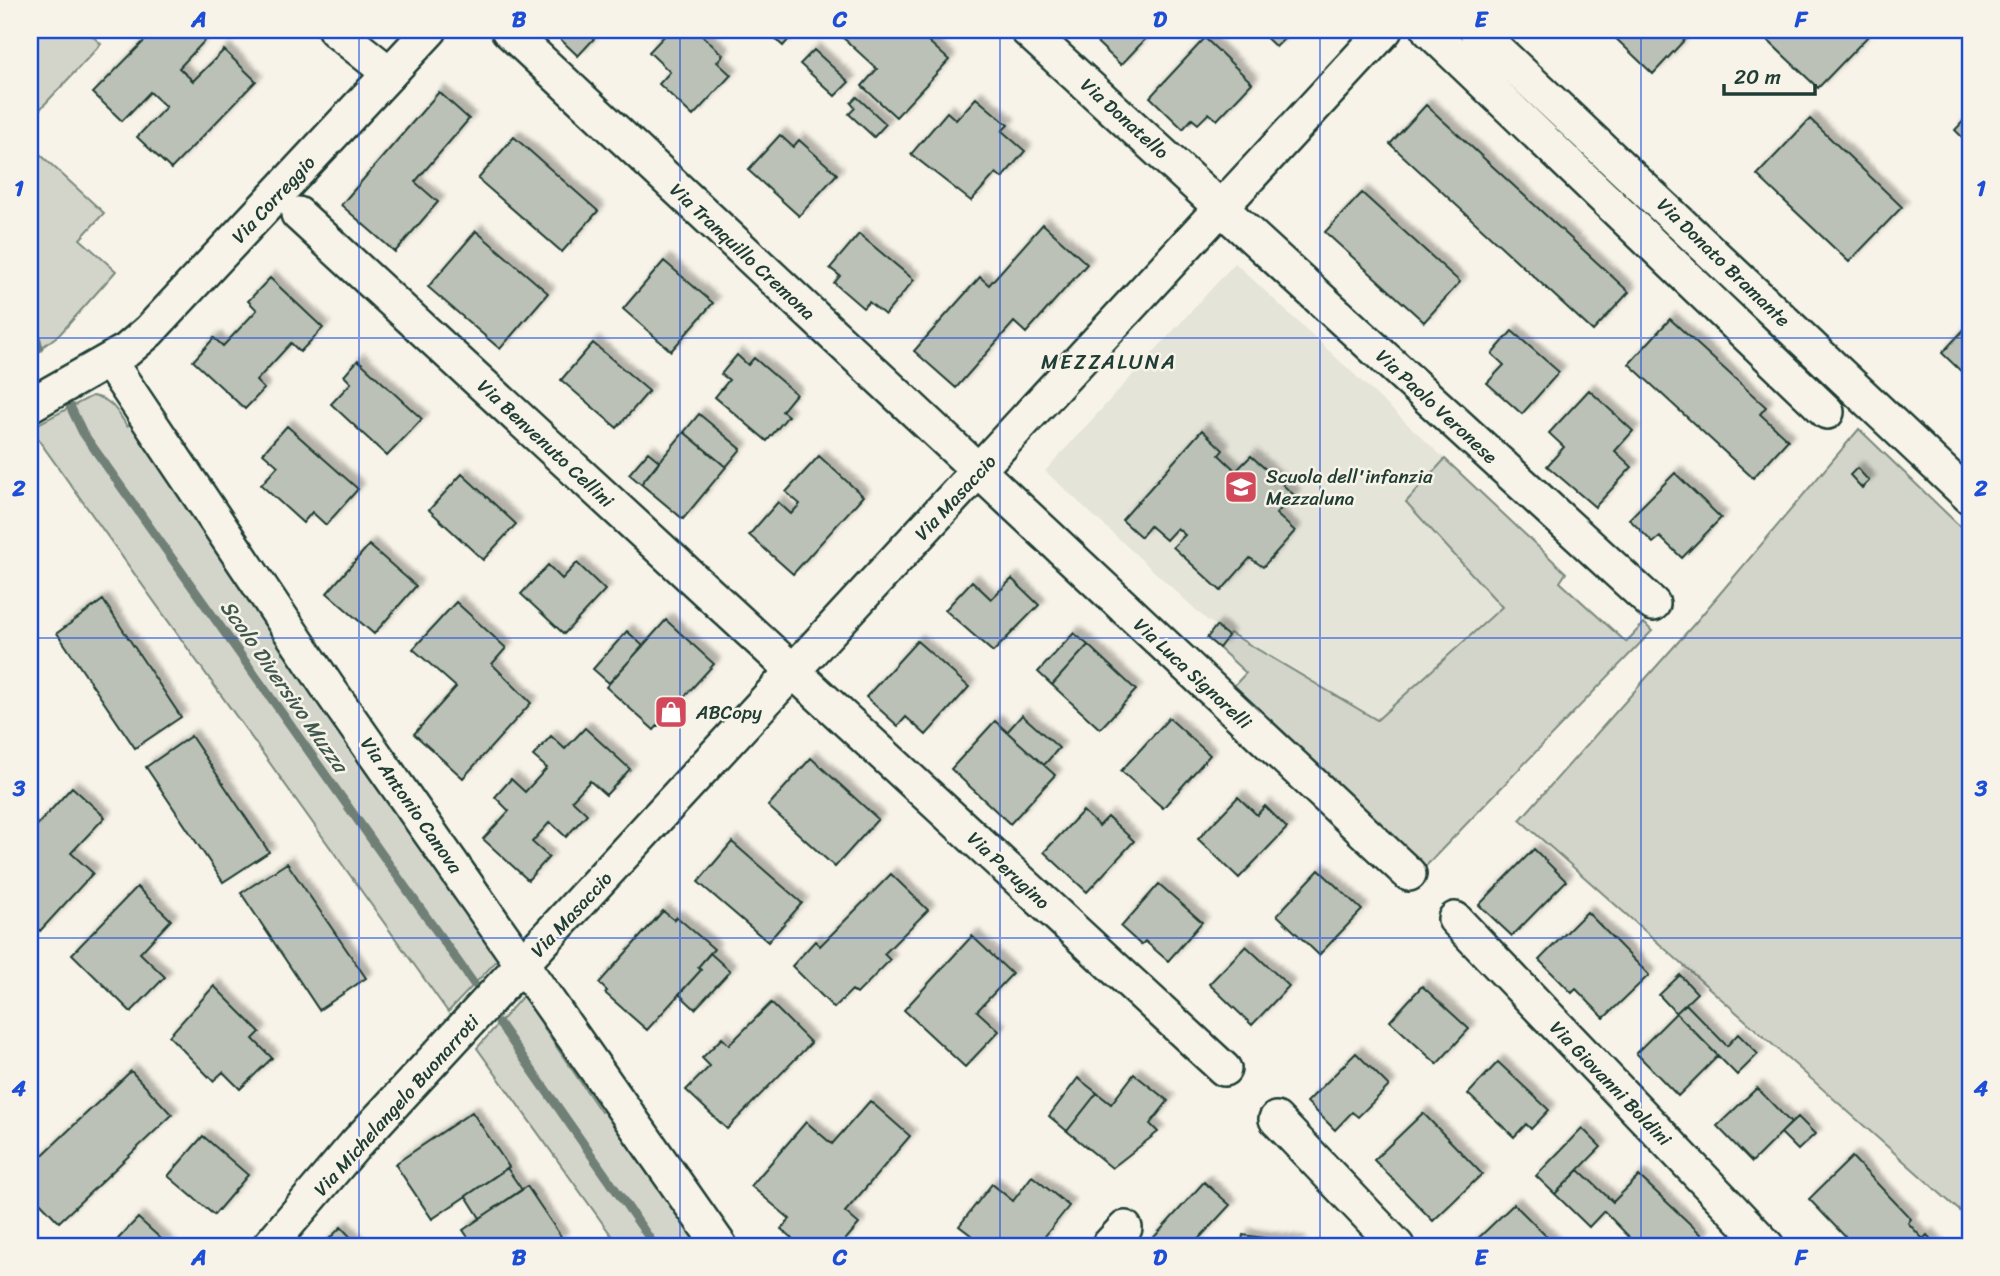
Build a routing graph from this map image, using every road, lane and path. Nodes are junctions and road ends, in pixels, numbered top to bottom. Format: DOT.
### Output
graph roads {
  1 [pos="335,30"];
  2 [pos="430,30"];
  3 [pos="508,30"];
  4 [pos="1027,30"];
  5 [pos="1385,30"];
  6 [pos="1429,30"];
  7 [pos="1476,30"];
  8 [pos="389,73"];
  9 [pos="1654,195"];
  10 [pos="1222,207"];
  11 [pos="298,214"];
  12 [pos="1628,221"];
  13 [pos="109,361"];
  14 [pos="31,404"];
  15 [pos="1827,412"];
  16 [pos="978,473"];
  17 [pos="1970,497"];
  18 [pos="1653,604"];
  19 [pos="794,672"];
  20 [pos="1409,874"];
  21 [pos="1455,919"];
  22 [pos="524,965"];
  23 [pos="1224,1069"];
  24 [pos="1276,1119"];
  25 [pos="269,1246"];
  26 [pos="720,1246"];
  27 [pos="1397,1246"];
  28 [pos="1767,1246"];
  1 -- 8 [label="street"];
  2 -- 8 [label="street, Via Correggio"];
  3 -- 16 [label="street, Via Tranquillo Cremona"];
  4 -- 10 [label="street, Via Donatello"];
  5 -- 10 [label="street, Via Masaccio"];
  6 -- 12 [label="street"];
  7 -- 9 [label="street, Via Donato Bramante"];
  8 -- 13 [label="street, Via Correggio"];
  9 -- 12 [label="street"];
  9 -- 17 [label="street, Via Donato Bramante"];
  10 -- 16 [label="street, Via Masaccio"];
  10 -- 18 [label="street, Via Paolo Veronese"];
  11 -- 19 [label="street, Via Benvenuto Cellini"];
  12 -- 15 [label="street"];
  13 -- 14 [label="street, Via Correggio"];
  13 -- 22 [label="street, Via Antonio Canova"];
  16 -- 19 [label="street, Via Masaccio"];
  16 -- 20 [label="street, Via Luca Signorelli"];
  19 -- 22 [label="street, Via Masaccio"];
  19 -- 23 [label="street, Via Perugino"];
  21 -- 28 [label="street, Via Giovanni Boldini"];
  22 -- 25 [label="street, Via Michelangelo Buonarroti"];
  22 -- 26 [label="street, Via Antonio Canova"];
  24 -- 27 [label="street"];
}
